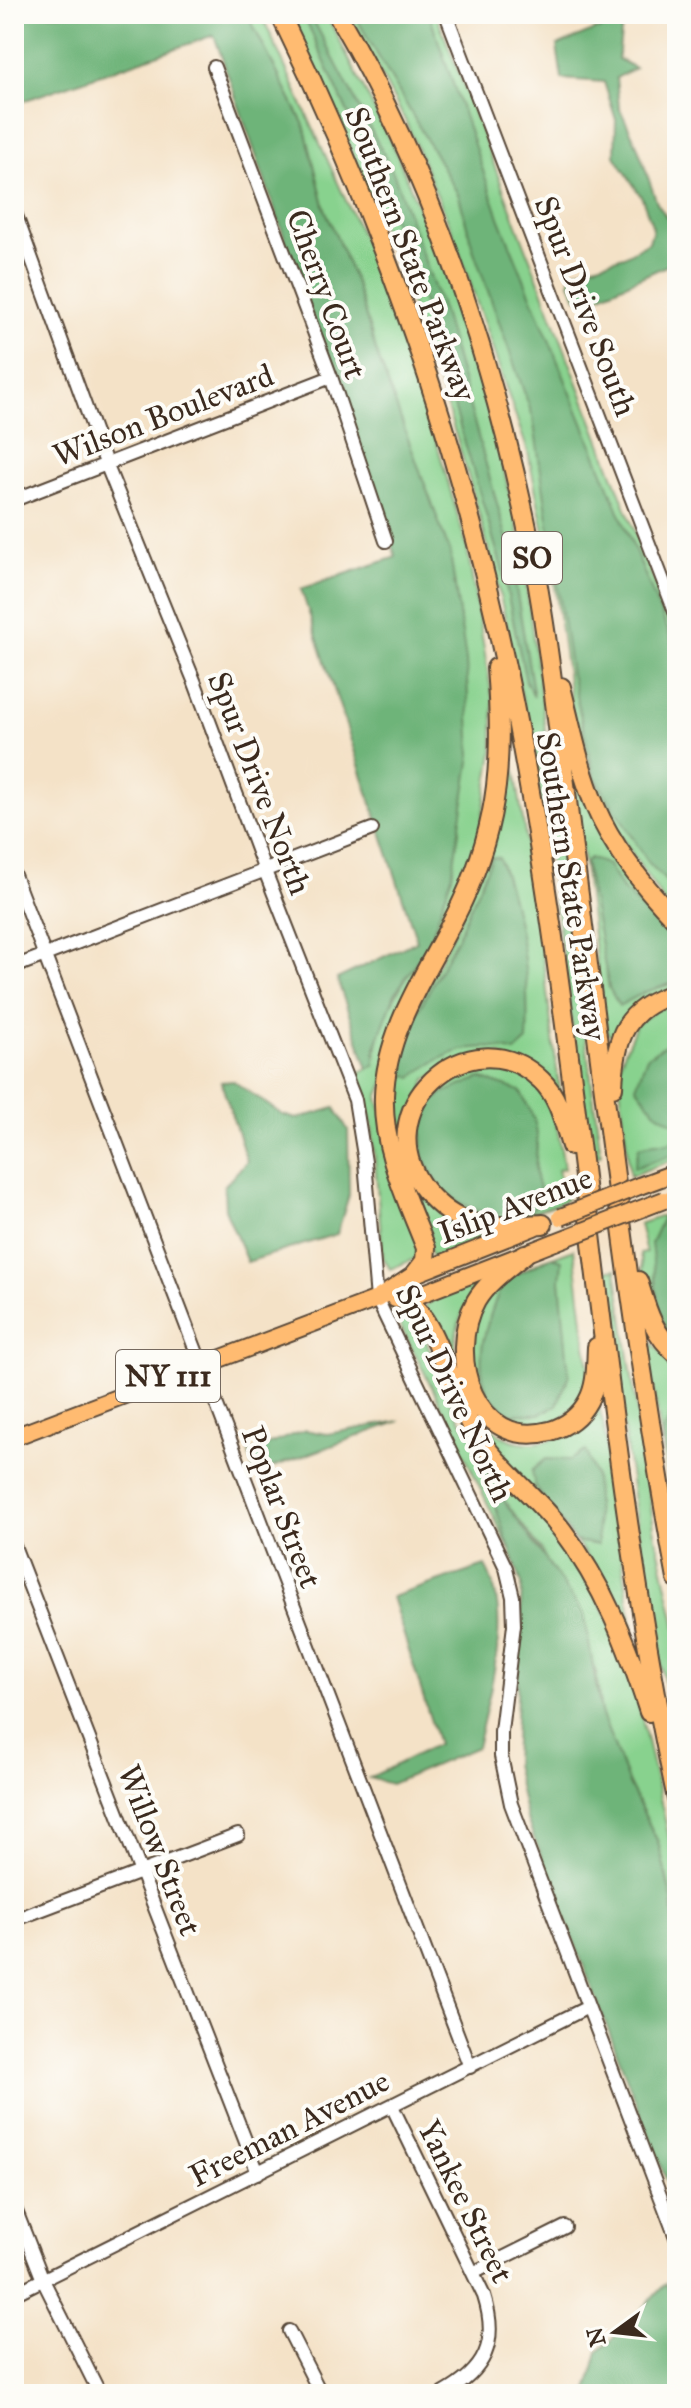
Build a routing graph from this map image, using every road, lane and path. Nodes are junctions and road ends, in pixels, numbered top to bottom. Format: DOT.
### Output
graph roads {
  1 [pos="278,14"];
  2 [pos="337,14"];
  3 [pos="446,14"];
  4 [pos="214,67"];
  5 [pos="14,210"];
  6 [pos="331,377"];
  7 [pos="107,466"];
  8 [pos="14,500"];
  9 [pos="386,541"];
  10 [pos="490,597"];
  11 [pos="540,607"];
  12 [pos="677,617"];
  13 [pos="372,829"];
  14 [pos="265,871"];
  15 [pos="14,875"];
  16 [pos="677,921"];
  17 [pos="45,955"];
  18 [pos="14,967"];
  19 [pos="677,993"];
  20 [pos="611,1134"];
  21 [pos="677,1172"];
  22 [pos="586,1194"];
  23 [pos="673,1198"];
  24 [pos="543,1224"];
  25 [pos="625,1237"];
  26 [pos="525,1254"];
  27 [pos="415,1274"];
  28 [pos="377,1299"];
  29 [pos="406,1300"];
  30 [pos="600,1304"];
  31 [pos="677,1354"];
  32 [pos="200,1364"];
  33 [pos="14,1437"];
  34 [pos="14,1546"];
  35 [pos="677,1579"];
  36 [pos="677,1801"];
  37 [pos="238,1835"];
  38 [pos="139,1871"];
  39 [pos="14,1920"];
  40 [pos="586,2008"];
  41 [pos="470,2067"];
  42 [pos="392,2106"];
  43 [pos="258,2173"];
  44 [pos="14,2206"];
  45 [pos="565,2227"];
  46 [pos="677,2240"];
  47 [pos="473,2273"];
  48 [pos="43,2280"];
  49 [pos="14,2294"];
  50 [pos="289,2331"];
  51 [pos="100,2394"];
  52 [pos="321,2394"];
  53 [pos="443,2394"];
  1 -- 10 [label="highway, Southern State Parkway / SO"];
  2 -- 11 [label="highway, Southern State Parkway / SO"];
  3 -- 12 [label="street, Spur Drive South"];
  4 -- 6 [label="street, Cherry Court"];
  5 -- 7 [label="street, Spur Drive North"];
  6 -- 7 [label="street, Wilson Boulevard"];
  6 -- 9 [label="street, Cherry Court"];
  7 -- 8 [label="street, Wilson Boulevard"];
  7 -- 14 [label="street, Spur Drive North"];
  10 -- 22 [label="highway, Southern State Parkway / SO"];
  10 -- 27 [label="highway"];
  11 -- 16 [label="highway"];
  11 -- 20 [label="highway, Southern State Parkway / SO"];
  13 -- 14 [label="street"];
  14 -- 17 [label="street"];
  14 -- 28 [label="street, Spur Drive North"];
  15 -- 17 [label="street, Poplar Street"];
  17 -- 18 [label="street"];
  17 -- 32 [label="street, Poplar Street"];
  19 -- 20 [label="highway"];
  20 -- 25 [label="highway, Southern State Parkway / SO"];
  21 -- 24 [label="main road, Islip Avenue / NY 111, bridge"];
  22 -- 24 [label="highway"];
  22 -- 30 [label="highway, Southern State Parkway / SO"];
  23 -- 26 [label="main road, Islip Avenue / NY 111, bridge"];
  24 -- 27 [label="main road, Islip Avenue / NY 111"];
  25 -- 31 [label="highway"];
  25 -- 35 [label="highway, Southern State Parkway / SO"];
  26 -- 29 [label="main road, Islip Avenue / NY 111"];
  26 -- 30 [label="highway"];
  27 -- 28 [label="main road, Islip Avenue / NY 111"];
  28 -- 29 [label="main road, Islip Avenue / NY 111"];
  28 -- 32 [label="main road, Islip Avenue / NY 111"];
  28 -- 40 [label="street, Spur Drive North"];
  29 -- 36 [label="highway"];
  30 -- 36 [label="highway, Southern State Parkway / SO"];
  32 -- 33 [label="main road, Islip Avenue / NY 111"];
  32 -- 41 [label="street, Poplar Street"];
  34 -- 38 [label="street, Willow Street"];
  37 -- 38 [label="street"];
  38 -- 39 [label="street"];
  38 -- 43 [label="street, Willow Street"];
  40 -- 41 [label="street, Freeman Avenue"];
  40 -- 46 [label="street, Spur Drive North"];
  41 -- 42 [label="street, Freeman Avenue"];
  42 -- 43 [label="street, Freeman Avenue"];
  42 -- 47 [label="street, Yankee Street"];
  43 -- 48 [label="street, Freeman Avenue"];
  44 -- 48 [label="street"];
  45 -- 47 [label="street"];
  47 -- 53 [label="street, Yankee Street"];
  48 -- 49 [label="street, Freeman Avenue"];
  48 -- 51 [label="street"];
  50 -- 52 [label="street"];
}
